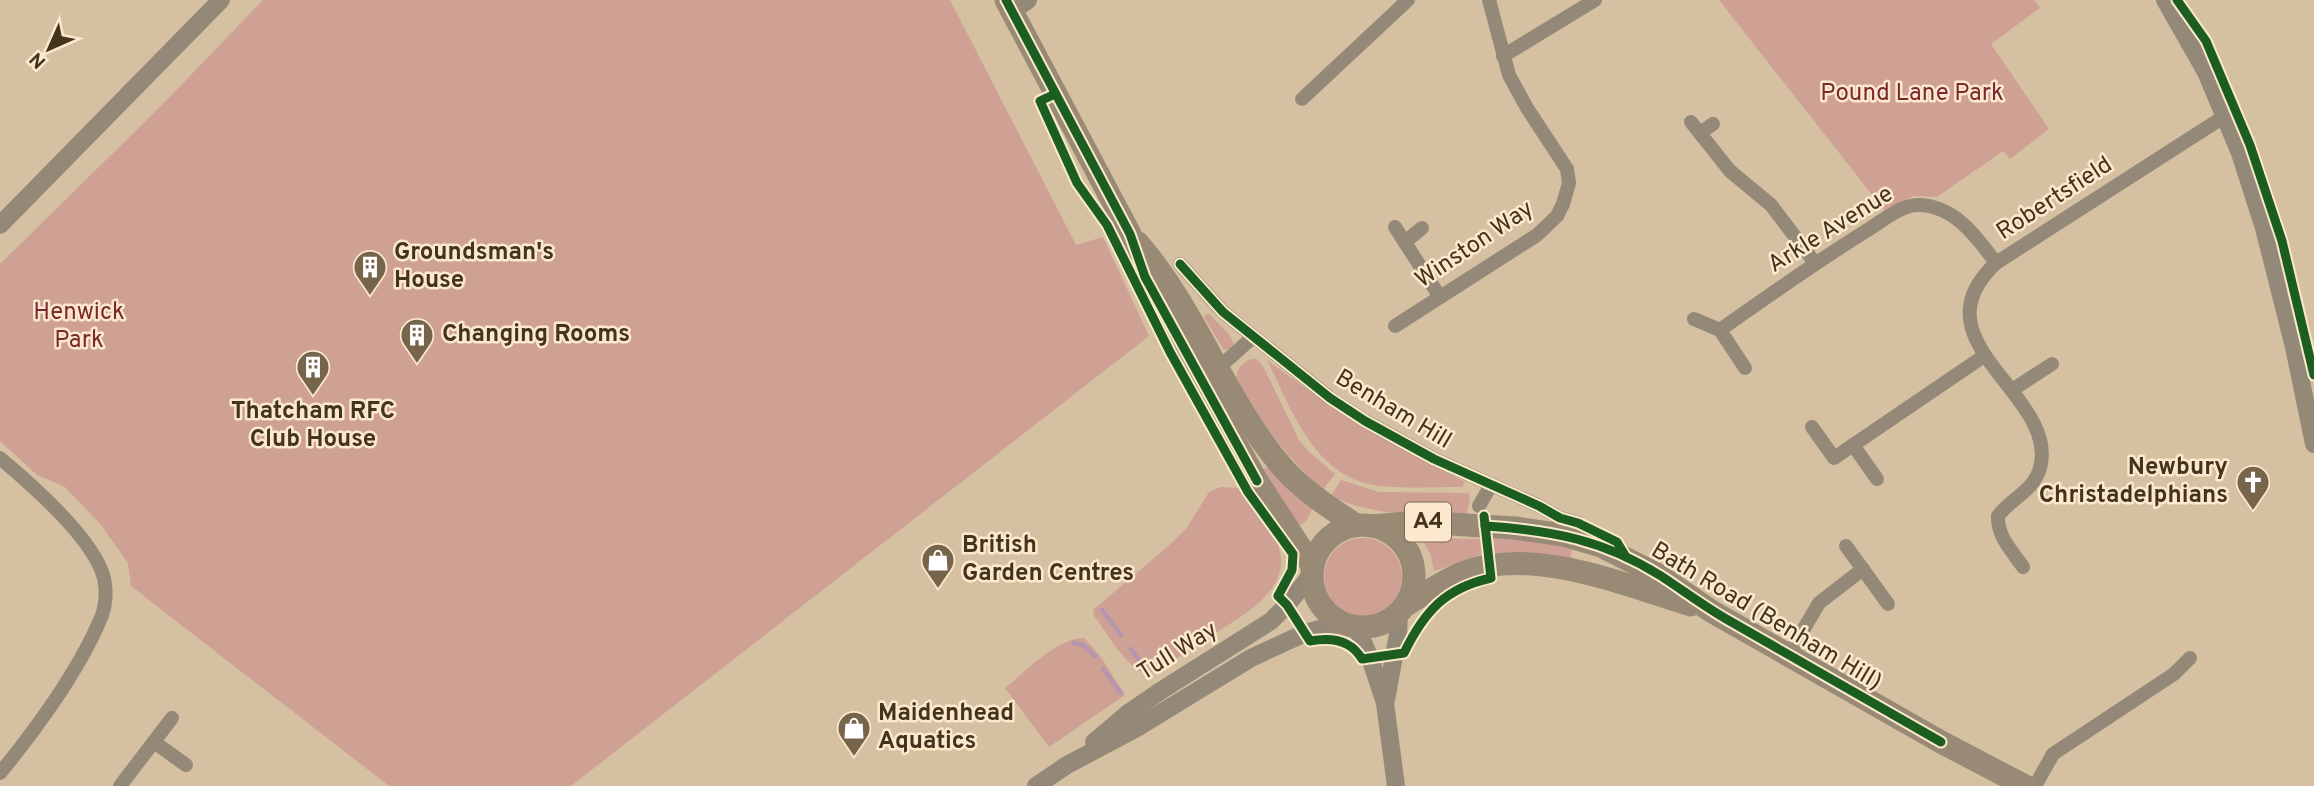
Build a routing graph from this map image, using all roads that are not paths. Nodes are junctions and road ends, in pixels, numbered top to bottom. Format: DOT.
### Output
graph roads {
  1 [pos="221,0"];
  2 [pos="1408,0"];
  3 [pos="1489,0"];
  4 [pos="1595,0"];
  5 [pos="2165,0"];
  6 [pos="1016,4"];
  7 [pos="1503,56"];
  8 [pos="1303,99"];
  9 [pos="2225,116"];
  10 [pos="1713,124"];
  11 [pos="0,225"];
  12 [pos="1395,227"];
  13 [pos="1422,228"];
  14 [pos="1405,242"];
  15 [pos="1815,263"];
  16 [pos="1996,263"];
  17 [pos="1180,264"];
  18 [pos="1440,296"];
  19 [pos="1694,318"];
  20 [pos="1395,327"];
  21 [pos="1720,330"];
  22 [pos="1253,337"];
  23 [pos="1984,356"];
  24 [pos="2052,365"];
  25 [pos="1745,368"];
  26 [pos="1210,374"];
  27 [pos="2012,390"];
  28 [pos="1812,427"];
  29 [pos="2314,444"];
  30 [pos="1853,445"];
  31 [pos="0,458"];
  32 [pos="1877,479"];
  33 [pos="1491,485"];
  34 [pos="1479,506"];
  35 [pos="1578,523"];
  36 [pos="1363,525"];
  37 [pos="1846,546"];
  38 [pos="2023,567"];
  39 [pos="1311,569"];
  40 [pos="1863,569"];
  41 [pos="1888,604"];
  42 [pos="1403,609"];
  43 [pos="1711,611"];
  44 [pos="1349,625"];
  45 [pos="1789,654"];
  46 [pos="2190,658"];
  47 [pos="1385,704"];
  48 [pos="172,718"];
  49 [pos="154,742"];
  50 [pos="187,765"];
  51 [pos="1067,765"];
  52 [pos="0,773"];
  53 [pos="120,786"];
  54 [pos="1036,786"];
  55 [pos="1396,786"];
  56 [pos="2025,786"];
  57 [pos="2035,786"];
  1 -- 11 [label="street"];
  2 -- 8 [label="street"];
  3 -- 7 [label="street, Winston Way"];
  4 -- 7 [label="street"];
  5 -- 9 [label="street"];
  6 -- 26 [label="main road, A4"];
  7 -- 18 [label="street, Winston Way"];
  9 -- 16 [label="street, Robertsfield"];
  9 -- 29 [label="street"];
  10 -- 15 [label="street"];
  12 -- 14 [label="street"];
  13 -- 14 [label="street"];
  14 -- 18 [label="street"];
  15 -- 16 [label="street, Arkle Avenue"];
  15 -- 21 [label="street, Arkle Avenue"];
  16 -- 23 [label="street, Robertsfield"];
  17 -- 22 [label="street, Benham Hill"];
  18 -- 20 [label="street, Winston Way"];
  19 -- 21 [label="street"];
  21 -- 25 [label="street"];
  22 -- 26 [label="street"];
  22 -- 33 [label="street, Benham Hill"];
  23 -- 27 [label="street, Robertsfield"];
  23 -- 30 [label="street"];
  24 -- 27 [label="street"];
  26 -- 36 [label="main road, A4"];
  26 -- 39 [label="main road, A4"];
  27 -- 38 [label="street, Robertsfield"];
  28 -- 30 [label="street"];
  30 -- 32 [label="street"];
  31 -- 52 [label="street"];
  33 -- 34 [label="street"];
  33 -- 35 [label="street, Benham Hill"];
  36 -- 39 [label="main road, A4"];
  36 -- 42 [label="main road, A4"];
  36 -- 43 [label="main road, Bath Road (Benham Hill) / A4"];
  37 -- 40 [label="street"];
  39 -- 44 [label="main road, A4"];
  39 -- 51 [label="street, Tull Way"];
  40 -- 41 [label="street"];
  40 -- 45 [label="street"];
  42 -- 43 [label="main road, Bath Road (Benham Hill) / A4"];
  42 -- 44 [label="main road, A4"];
  42 -- 47 [label="street"];
  43 -- 45 [label="main road, Bath Road (Benham Hill) / A4"];
  44 -- 47 [label="street"];
  44 -- 51 [label="street, Tull Way"];
  45 -- 56 [label="main road, Bath Road (Benham Hill) / A4"];
  46 -- 57 [label="street"];
  47 -- 55 [label="street"];
  48 -- 49 [label="street"];
  49 -- 50 [label="street"];
  49 -- 53 [label="street"];
  51 -- 54 [label="street, Tull Way"];
}
